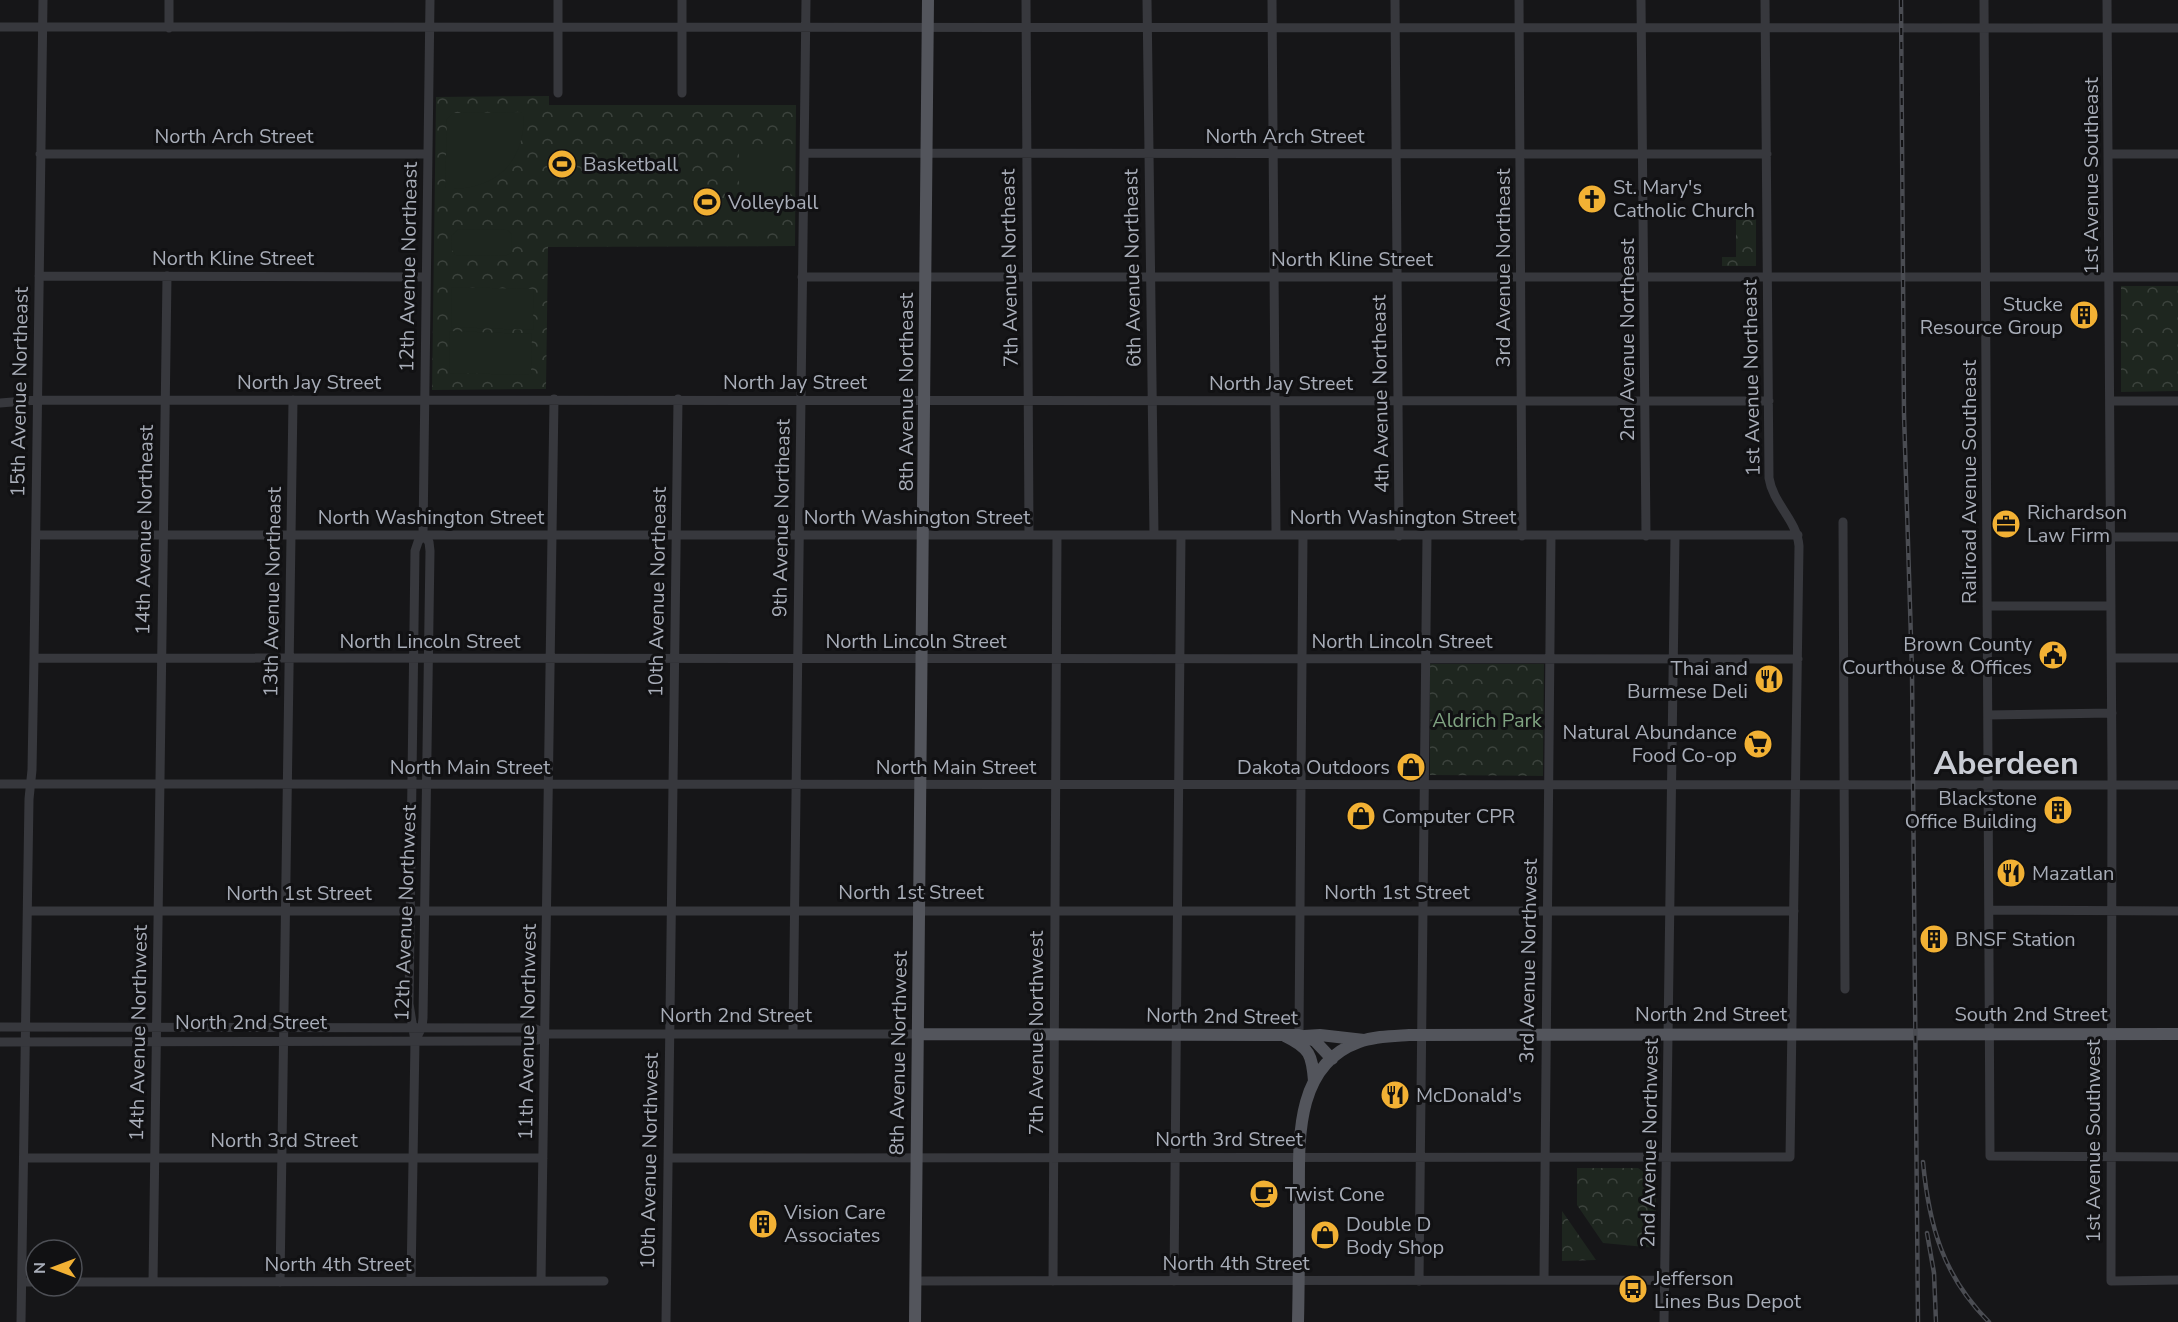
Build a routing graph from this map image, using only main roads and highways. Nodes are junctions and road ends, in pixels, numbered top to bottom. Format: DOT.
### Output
graph roads {
  1 [pos="928,0"];
  2 [pos="920,785"];
  3 [pos="918,1034"];
  4 [pos="1281,1034"];
  5 [pos="1883,1034"];
  6 [pos="2178,1034"];
  7 [pos="1301,1035"];
  8 [pos="1366,1040"];
  9 [pos="1332,1059"];
  10 [pos="1314,1082"];
  11 [pos="915,1322"];
  12 [pos="1298,1322"];
  1 -- 2 [label="main road, 8th Avenue Northeast"];
  2 -- 3 [label="main road, 8th Avenue Northwest"];
  3 -- 4 [label="main road, North 2nd Street"];
  3 -- 11 [label="main road, 8th Avenue Northwest"];
  4 -- 7 [label="main road, North 2nd Street"];
  4 -- 10 [label="main road"];
  5 -- 6 [label="main road, South 2nd Street"];
  5 -- 8 [label="main road, North 2nd Street"];
  7 -- 8 [label="main road"];
  7 -- 9 [label="main road, North 2nd Street"];
  8 -- 9 [label="main road, North 2nd Street"];
  9 -- 10 [label="main road"];
  10 -- 12 [label="main road"];
}
